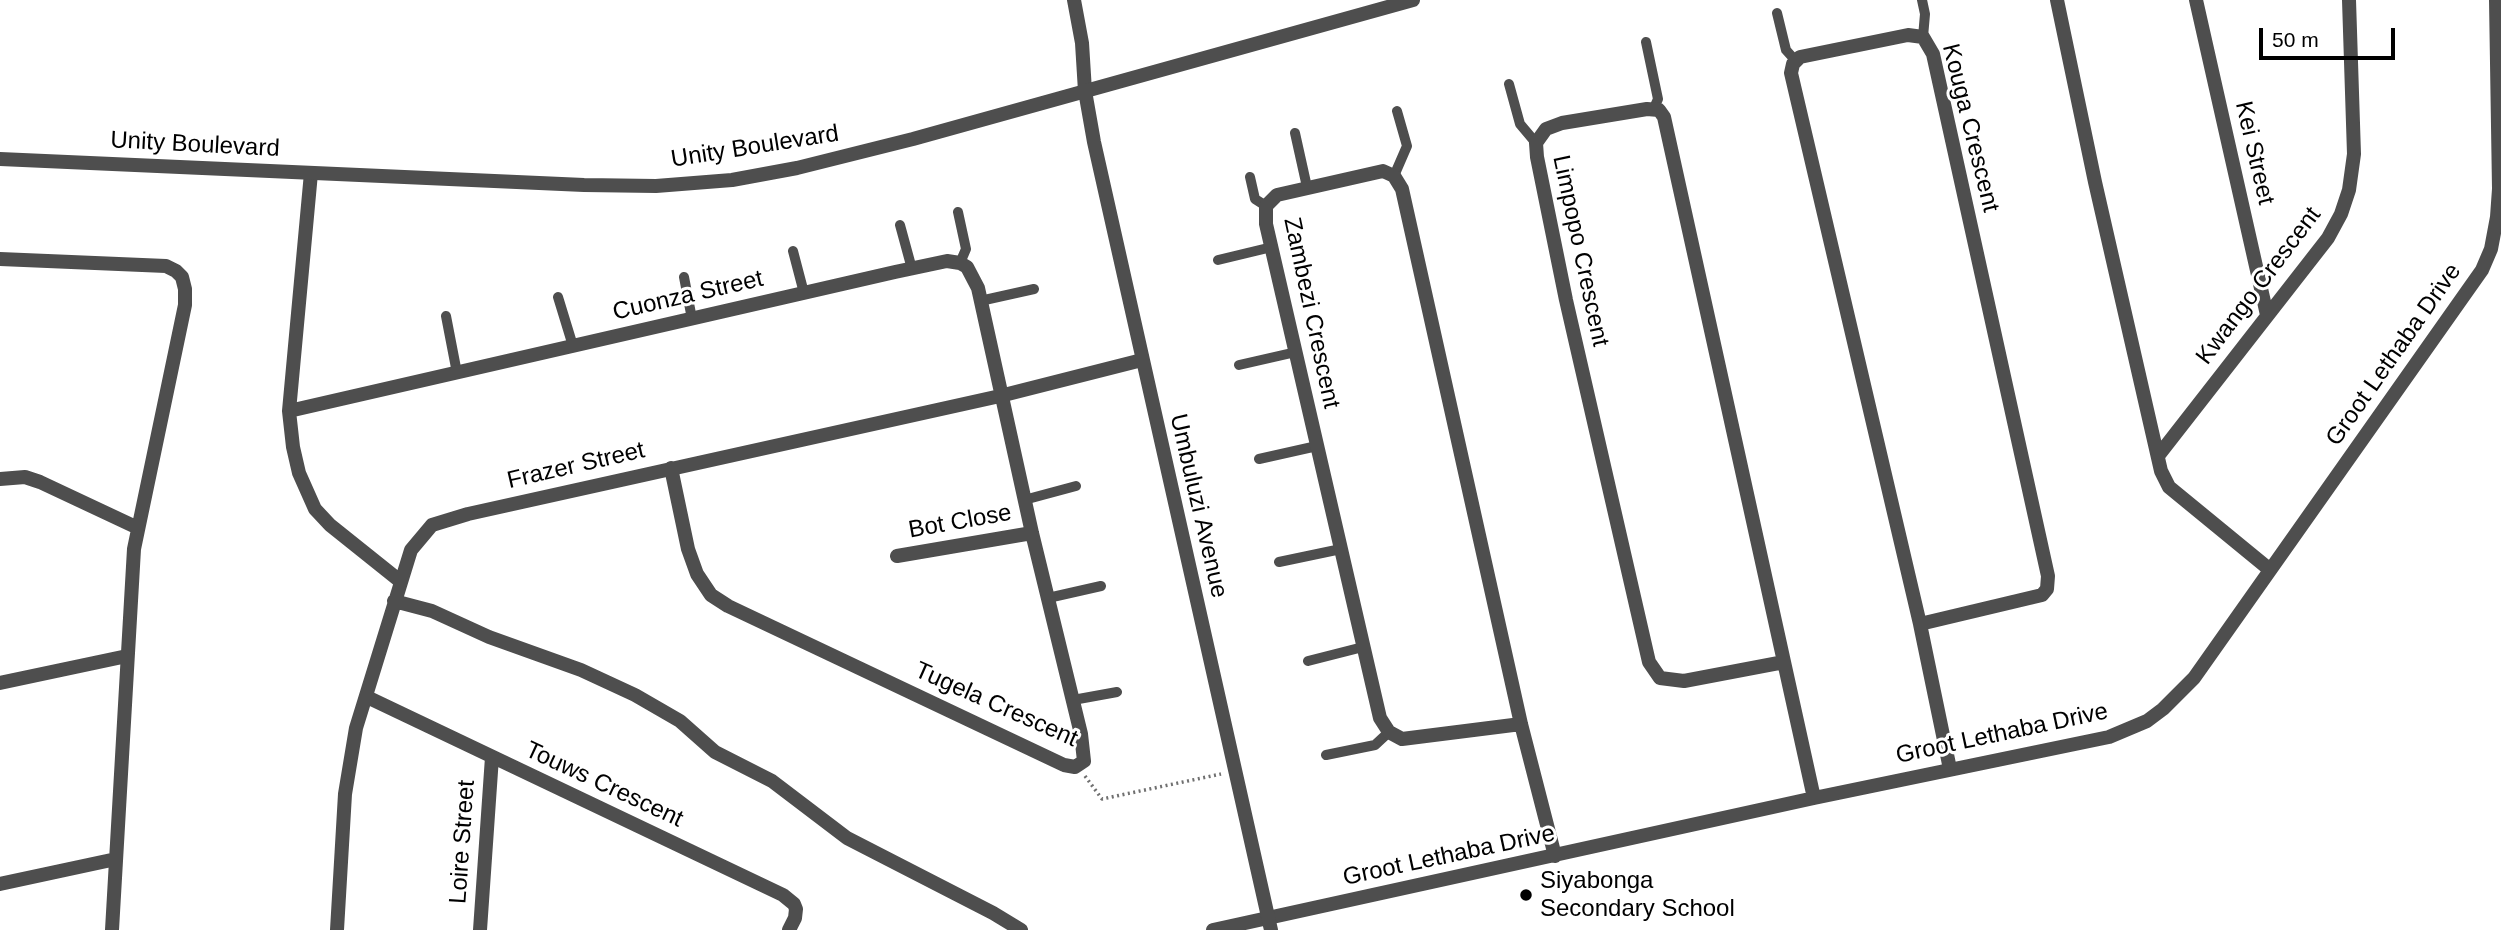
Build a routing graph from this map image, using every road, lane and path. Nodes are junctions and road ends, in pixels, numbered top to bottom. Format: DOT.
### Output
graph roads {
  1 [pos="1074,0"];
  2 [pos="1413,0"];
  3 [pos="1922,0"];
  4 [pos="2057,0"];
  5 [pos="2196,0"];
  6 [pos="2348,0"];
  7 [pos="2496,0"];
  8 [pos="1777,13"];
  9 [pos="1923,37"];
  10 [pos="1646,42"];
  11 [pos="1796,60"];
  12 [pos="1509,84"];
  13 [pos="1085,91"];
  14 [pos="1654,108"];
  15 [pos="1397,111"];
  16 [pos="1295,133"];
  17 [pos="2499,140"];
  18 [pos="1536,143"];
  19 [pos="0,159"];
  20 [pos="311,173"];
  21 [pos="1394,176"];
  22 [pos="1250,177"];
  23 [pos="1307,187"];
  24 [pos="1266,206"];
  25 [pos="958,212"];
  26 [pos="900,225"];
  27 [pos="1272,247"];
  28 [pos="793,251"];
  29 [pos="0,259"];
  30 [pos="1218,260"];
  31 [pos="960,263"];
  32 [pos="912,268"];
  33 [pos="684,277"];
  34 [pos="1034,289"];
  35 [pos="804,293"];
  36 [pos="558,297"];
  37 [pos="980,301"];
  38 [pos="2267,315"];
  39 [pos="446,316"];
  40 [pos="692,319"];
  41 [pos="573,346"];
  42 [pos="1296,352"];
  43 [pos="1142,360"];
  44 [pos="1239,365"];
  45 [pos="457,373"];
  46 [pos="1000,396"];
  47 [pos="289,411"];
  48 [pos="1317,446"];
  49 [pos="2158,456"];
  50 [pos="1259,459"];
  51 [pos="671,468"];
  52 [pos="0,480"];
  53 [pos="1076,486"];
  54 [pos="1024,500"];
  55 [pos="138,528"];
  56 [pos="1032,533"];
  57 [pos="1341,549"];
  58 [pos="897,556"];
  59 [pos="1279,562"];
  60 [pos="2269,569"];
  61 [pos="400,581"];
  62 [pos="1101,586"];
  63 [pos="1048,598"];
  64 [pos="394,601"];
  65 [pos="1920,624"];
  66 [pos="1363,647"];
  67 [pos="127,656"];
  68 [pos="1308,661"];
  69 [pos="1784,662"];
  70 [pos="0,683"];
  71 [pos="1117,692"];
  72 [pos="366,697"];
  73 [pos="1073,700"];
  74 [pos="1521,724"];
  75 [pos="1389,732"];
  76 [pos="1326,755"];
  77 [pos="492,757"];
  78 [pos="1078,766"];
  79 [pos="1950,769"];
  80 [pos="1235,771"];
  81 [pos="1814,798"];
  82 [pos="1555,856"];
  83 [pos="116,859"];
  84 [pos="0,884"];
  85 [pos="1269,924"];
  86 [pos="112,930"];
  87 [pos="337,930"];
  88 [pos="480,930"];
  89 [pos="789,930"];
  90 [pos="1021,930"];
  91 [pos="1213,930"];
  1 -- 13 [label="street, Umbuluzi Avenue"];
  2 -- 13 [label="street, Unity Boulevard"];
  3 -- 9 [label="lane"];
  4 -- 49 [label="street"];
  5 -- 38 [label="street, Kei Street"];
  6 -- 38 [label="street, Kwango Crescent"];
  7 -- 17 [label="street, Groot Lethaba Drive"];
  8 -- 11 [label="lane"];
  9 -- 11 [label="street, Kouga Crescent"];
  9 -- 65 [label="street, Kouga Crescent"];
  10 -- 14 [label="lane"];
  11 -- 65 [label="street"];
  12 -- 18 [label="lane"];
  13 -- 20 [label="street, Unity Boulevard"];
  13 -- 43 [label="street, Umbuluzi Avenue"];
  14 -- 18 [label="street, Limpopo Crescent"];
  14 -- 69 [label="street"];
  15 -- 21 [label="lane"];
  16 -- 23 [label="lane"];
  17 -- 60 [label="street, Groot Lethaba Drive"];
  18 -- 69 [label="street, Limpopo Crescent"];
  19 -- 20 [label="street, Unity Boulevard"];
  20 -- 47 [label="street"];
  21 -- 23 [label="street, Zambezi Crescent"];
  21 -- 74 [label="street"];
  22 -- 24 [label="lane"];
  23 -- 24 [label="street, Zambezi Crescent"];
  24 -- 27 [label="street, Zambezi Crescent"];
  25 -- 31 [label="lane"];
  26 -- 32 [label="lane"];
  27 -- 30 [label="lane"];
  27 -- 42 [label="street, Zambezi Crescent"];
  28 -- 35 [label="lane"];
  29 -- 55 [label="street"];
  31 -- 32 [label="street, Cuonza Street"];
  31 -- 37 [label="street"];
  32 -- 35 [label="street, Cuonza Street"];
  33 -- 40 [label="lane"];
  34 -- 37 [label="lane"];
  35 -- 40 [label="street, Cuonza Street"];
  36 -- 41 [label="lane"];
  37 -- 46 [label="street"];
  38 -- 49 [label="street, Kwango Crescent"];
  39 -- 45 [label="lane"];
  40 -- 41 [label="street, Cuonza Street"];
  41 -- 45 [label="street, Cuonza Street"];
  42 -- 44 [label="lane"];
  42 -- 48 [label="street, Zambezi Crescent"];
  43 -- 46 [label="street, Frazer Street"];
  43 -- 80 [label="street, Umbuluzi Avenue"];
  45 -- 47 [label="street, Cuonza Street"];
  46 -- 51 [label="street, Frazer Street"];
  46 -- 54 [label="street, Tugela Crescent"];
  47 -- 61 [label="street"];
  48 -- 50 [label="lane"];
  48 -- 57 [label="street, Zambezi Crescent"];
  49 -- 60 [label="street"];
  51 -- 61 [label="street, Frazer Street"];
  51 -- 78 [label="street, Tugela Crescent"];
  52 -- 55 [label="street"];
  53 -- 54 [label="lane"];
  54 -- 56 [label="street, Tugela Crescent"];
  55 -- 67 [label="street"];
  56 -- 58 [label="street, Bot Close"];
  56 -- 63 [label="street, Tugela Crescent"];
  57 -- 59 [label="lane"];
  57 -- 66 [label="street, Zambezi Crescent"];
  60 -- 79 [label="street, Groot Lethaba Drive"];
  61 -- 64 [label="street, Frazer Street"];
  62 -- 63 [label="lane"];
  63 -- 73 [label="street, Tugela Crescent"];
  64 -- 72 [label="street, Frazer Street"];
  64 -- 90 [label="street"];
  65 -- 79 [label="street"];
  66 -- 68 [label="lane"];
  66 -- 75 [label="street, Zambezi Crescent"];
  67 -- 70 [label="street"];
  67 -- 83 [label="street"];
  69 -- 81 [label="street"];
  71 -- 73 [label="lane"];
  72 -- 77 [label="street, Touws Crescent"];
  72 -- 87 [label="street, Frazer Street"];
  73 -- 78 [label="street, Tugela Crescent"];
  74 -- 75 [label="street"];
  74 -- 82 [label="street"];
  75 -- 76 [label="lane"];
  77 -- 88 [label="street, Loire Street"];
  77 -- 89 [label="street, Touws Crescent"];
  78 -- 80 [label="path"];
  79 -- 81 [label="street, Groot Lethaba Drive"];
  80 -- 85 [label="street, Umbuluzi Avenue"];
  81 -- 82 [label="street, Groot Lethaba Drive"];
  82 -- 85 [label="street, Groot Lethaba Drive"];
  83 -- 84 [label="street"];
  83 -- 86 [label="street"];
  85 -- 91 [label="street, Groot Lethaba Drive"];
}
